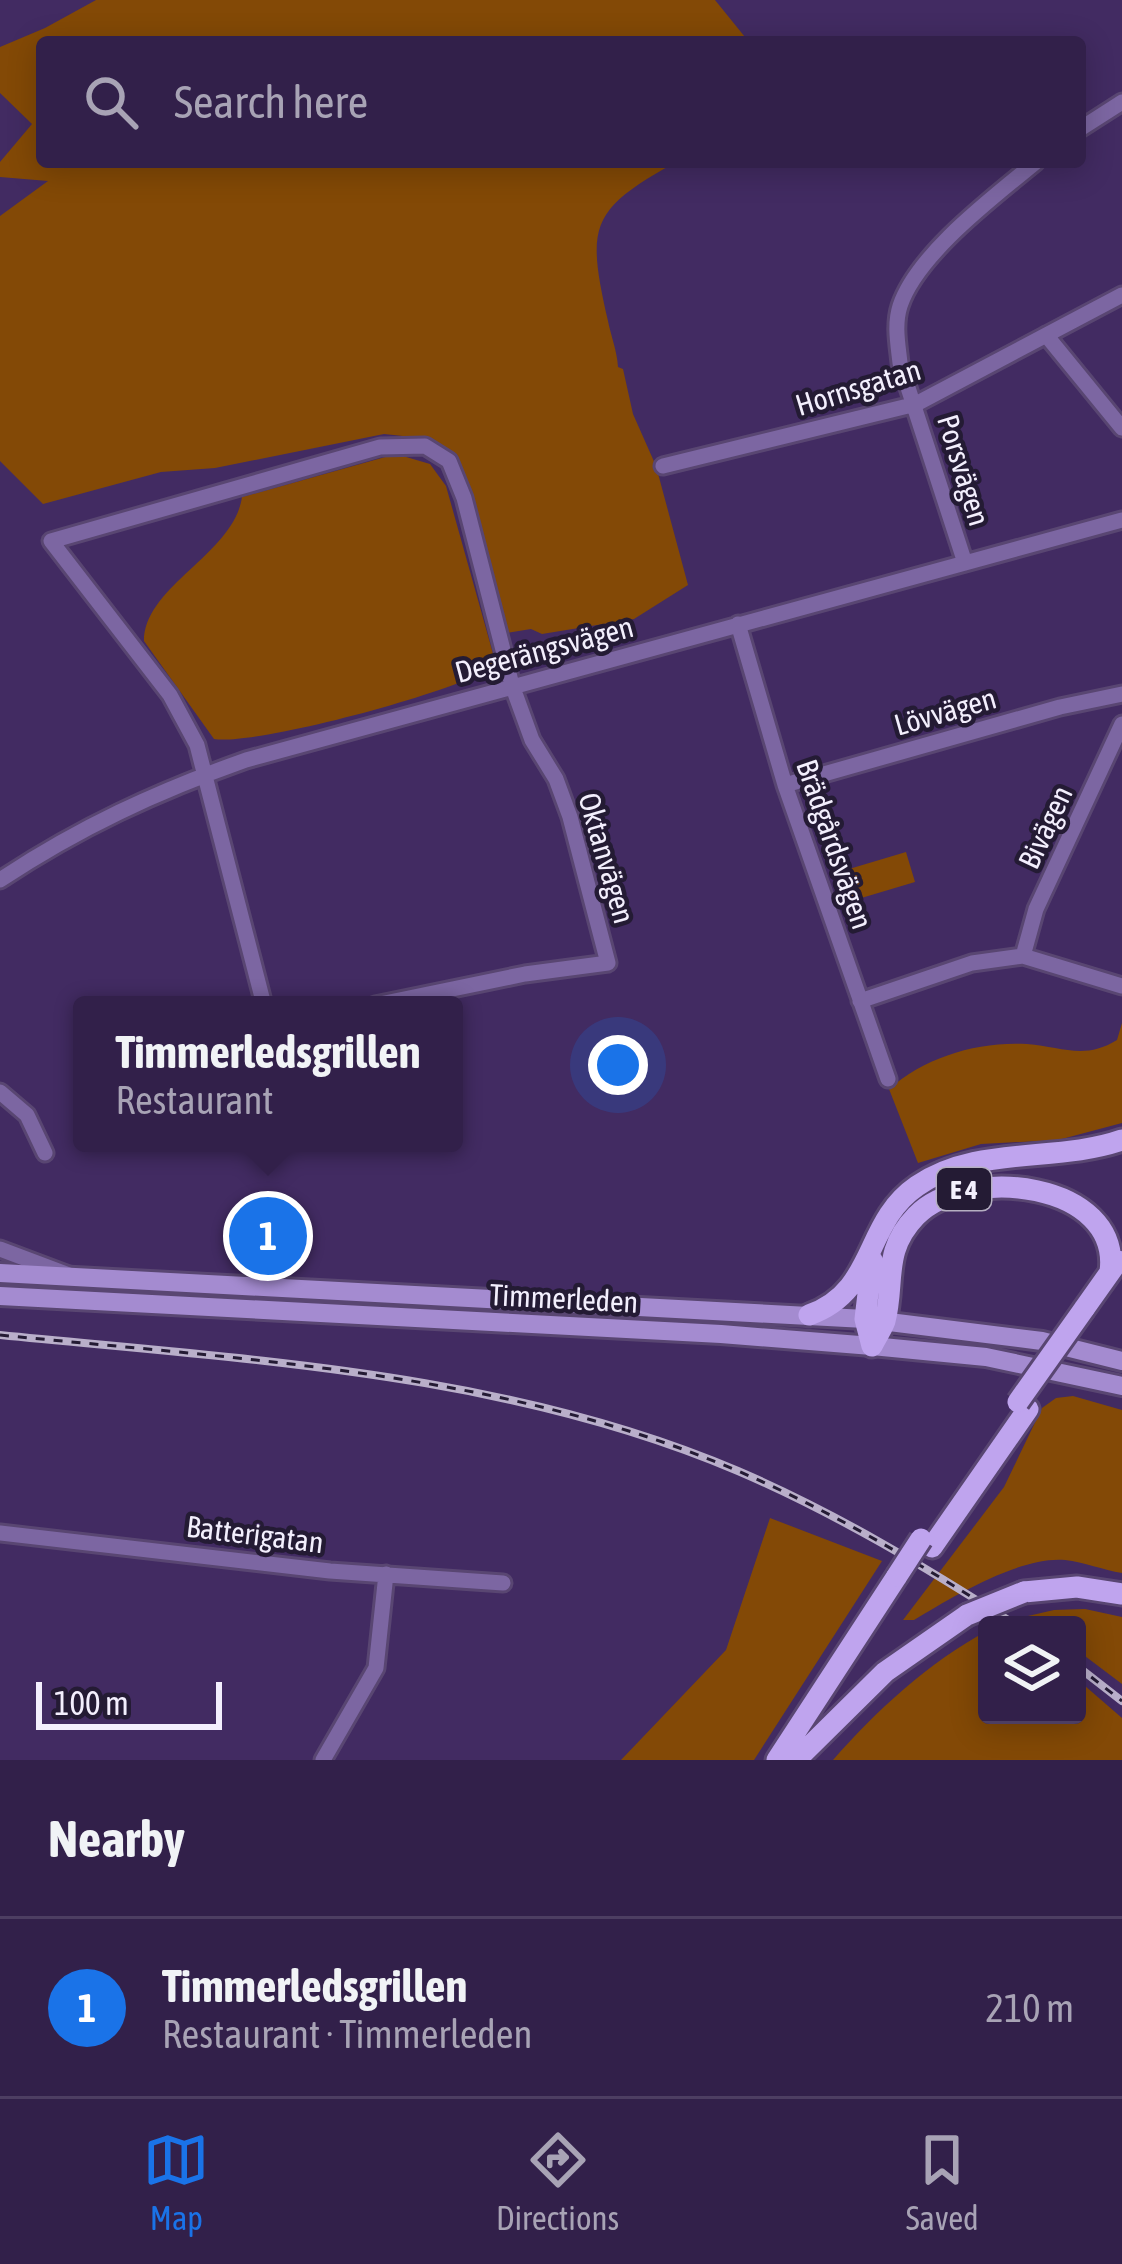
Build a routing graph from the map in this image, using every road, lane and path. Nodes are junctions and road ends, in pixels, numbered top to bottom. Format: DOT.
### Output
graph roads {
  1 [pos="1122,101"];
  2 [pos="1086,125"];
  3 [pos="1029,168"];
  4 [pos="1122,295"];
  5 [pos="1046,334"];
  6 [pos="916,404"];
  7 [pos="1122,428"];
  8 [pos="663,466"];
  9 [pos="1122,520"];
  10 [pos="964,563"];
  11 [pos="738,624"];
  12 [pos="512,686"];
  13 [pos="1122,694"];
  14 [pos="1122,724"];
  15 [pos="206,775"];
  16 [pos="784,785"];
  17 [pos="0,880"];
  18 [pos="1023,956"];
  19 [pos="1122,986"];
  20 [pos="260,996"];
  21 [pos="419,996"];
  22 [pos="860,1001"];
  23 [pos="888,1079"];
  24 [pos="0,1092"];
  25 [pos="1122,1140"];
  26 [pos="45,1153"];
  27 [pos="876,1241"];
  28 [pos="0,1249"];
  29 [pos="1118,1267"];
  30 [pos="0,1273"];
  31 [pos="72,1277"];
  32 [pos="0,1297"];
  33 [pos="809,1316"];
  34 [pos="875,1320"];
  35 [pos="872,1346"];
  36 [pos="1122,1361"];
  37 [pos="1122,1386"];
  38 [pos="0,1533"];
  39 [pos="386,1574"];
  40 [pos="902,1579"];
  41 [pos="503,1583"];
  42 [pos="1122,1594"];
  43 [pos="323,1760"];
  44 [pos="777,1760"];
  45 [pos="794,1760"];
  1 -- 2 [label="street"];
  3 -- 6 [label="street, Porsvägen"];
  4 -- 5 [label="street, Hornsgatan"];
  5 -- 6 [label="street, Hornsgatan"];
  5 -- 7 [label="street"];
  6 -- 8 [label="street, Hornsgatan"];
  6 -- 10 [label="street, Porsvägen"];
  9 -- 10 [label="street, Degerängsvägen"];
  10 -- 11 [label="street, Degerängsvägen"];
  11 -- 12 [label="street, Degerängsvägen"];
  11 -- 16 [label="street, Brädgårdsvägen"];
  12 -- 15 [label="street, Degerängsvägen"];
  12 -- 15 [label="street"];
  12 -- 21 [label="street, Oktanvägen"];
  13 -- 16 [label="street, Lövvägen"];
  14 -- 18 [label="street, Bivägen"];
  15 -- 17 [label="street, Degerängsvägen"];
  15 -- 20 [label="street"];
  16 -- 22 [label="street, Brädgårdsvägen"];
  18 -- 19 [label="street"];
  18 -- 22 [label="street"];
  22 -- 23 [label="street, Brädgårdsvägen"];
  24 -- 26 [label="street"];
  25 -- 27 [label="highway, E 4"];
  27 -- 33 [label="highway, E 4"];
  27 -- 34 [label="highway, E 4"];
  28 -- 31 [label="street"];
  29 -- 34 [label="highway, E 4"];
  29 -- 40 [label="highway, E 4, bridge"];
  30 -- 31 [label="main road, Timmerleden"];
  31 -- 33 [label="main road, Timmerleden"];
  32 -- 35 [label="main road, Timmerleden"];
  33 -- 34 [label="main road, Timmerleden"];
  34 -- 35 [label="highway, E 4"];
  34 -- 36 [label="main road, Timmerleden"];
  35 -- 37 [label="main road, Timmerleden"];
  38 -- 39 [label="street, Batterigatan"];
  39 -- 41 [label="street, Batterigatan"];
  39 -- 43 [label="street"];
  40 -- 44 [label="highway, E 4"];
  40 -- 45 [label="highway, E 4"];
  42 -- 45 [label="highway, E 4, bridge"];
}
